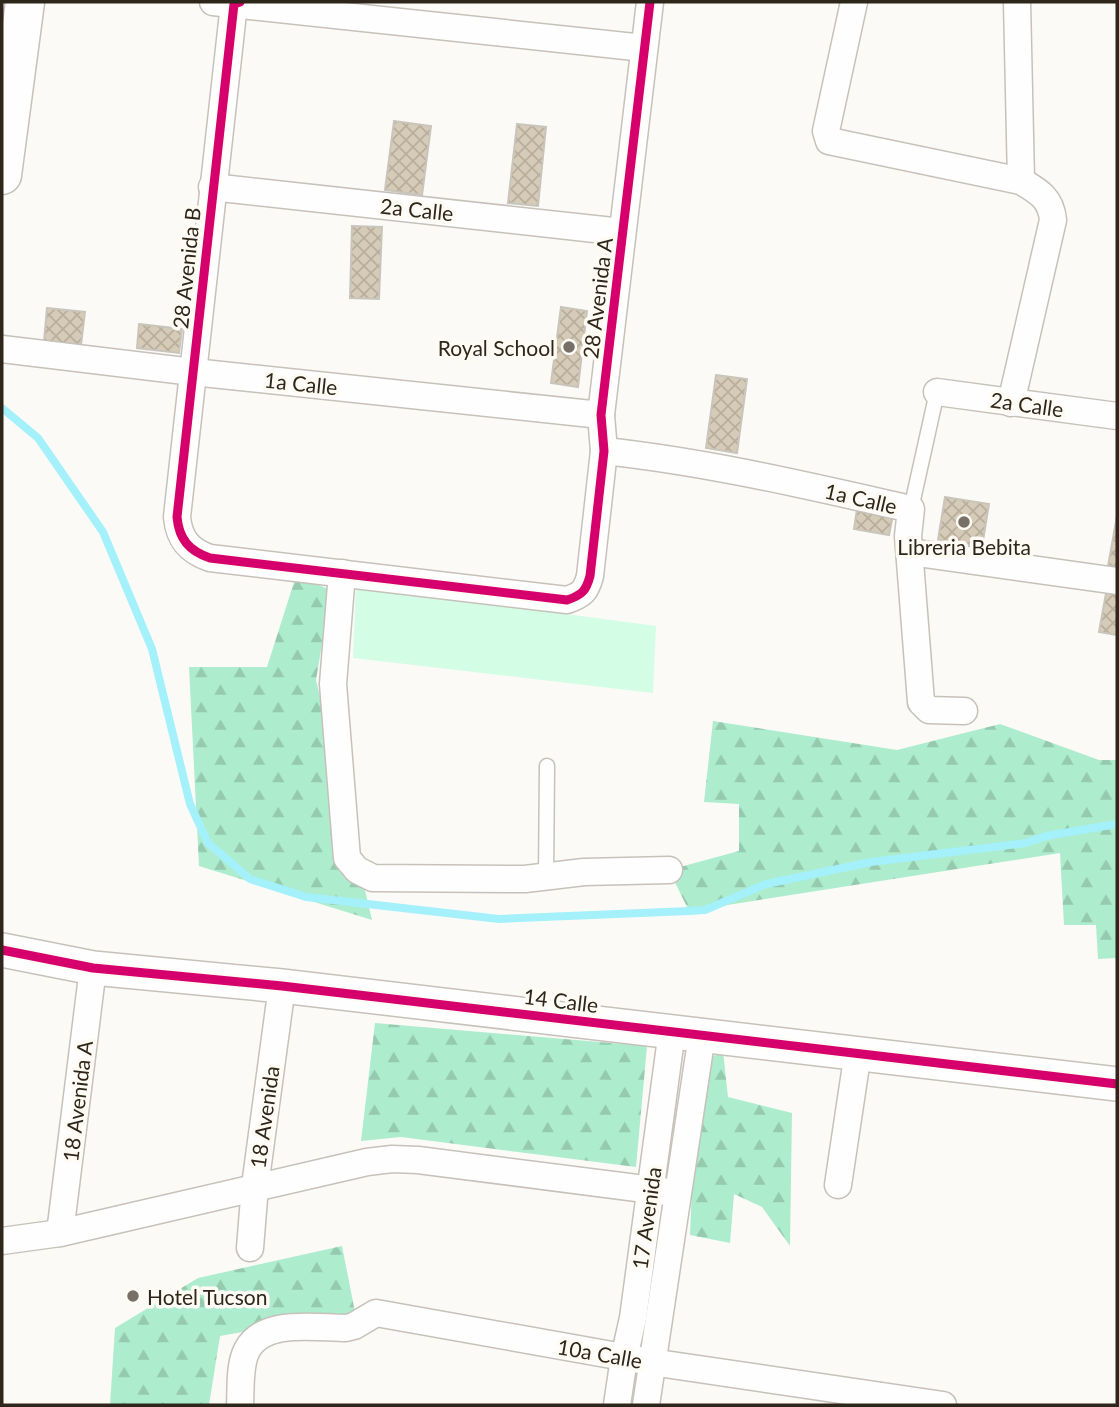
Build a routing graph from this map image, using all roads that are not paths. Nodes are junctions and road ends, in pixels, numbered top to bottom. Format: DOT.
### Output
graph roads {
  1 [pos="25,2"];
  2 [pos="649,2"];
  3 [pos="854,2"];
  4 [pos="1017,2"];
  5 [pos="229,3"];
  6 [pos="644,48"];
  7 [pos="2,175"];
  8 [pos="1021,181"];
  9 [pos="212,187"];
  10 [pos="622,232"];
  11 [pos="2,349"];
  12 [pos="193,372"];
  13 [pos="937,392"];
  14 [pos="1011,403"];
  15 [pos="601,415"];
  16 [pos="1117,416"];
  17 [pos="604,451"];
  18 [pos="911,509"];
  19 [pos="910,552"];
  20 [pos="342,573"];
  21 [pos="1117,581"];
  22 [pos="964,712"];
  23 [pos="547,766"];
  24 [pos="669,870"];
  25 [pos="546,877"];
  26 [pos="2,929"];
  27 [pos="2,950"];
  28 [pos="50,958"];
  29 [pos="93,968"];
  30 [pos="282,986"];
  31 [pos="687,1033"];
  32 [pos="858,1052"];
  33 [pos="1117,1084"];
  34 [pos="838,1185"];
  35 [pos="255,1186"];
  36 [pos="650,1189"];
  37 [pos="676,1193"];
  38 [pos="60,1233"];
  39 [pos="2,1241"];
  40 [pos="250,1248"];
  41 [pos="624,1357"];
  42 [pos="652,1362"];
  43 [pos="240,1405"];
  44 [pos="617,1405"];
  45 [pos="646,1405"];
  46 [pos="943,1405"];
  1 -- 7 [label="main road"];
  2 -- 6 [label="street, 28 Avenida A"];
  3 -- 8 [label="street"];
  4 -- 8 [label="street"];
  5 -- 6 [label="street"];
  5 -- 9 [label="street, 28 Avenida B"];
  6 -- 10 [label="street, 28 Avenida A"];
  8 -- 14 [label="street"];
  9 -- 10 [label="street, 2a Calle"];
  9 -- 12 [label="street, 28 Avenida B"];
  10 -- 15 [label="street, 28 Avenida A"];
  11 -- 12 [label="street, 1a Calle"];
  12 -- 15 [label="street, 1a Calle"];
  12 -- 20 [label="street, 28 Avenida B"];
  13 -- 14 [label="street, 2a Calle"];
  13 -- 18 [label="lane"];
  14 -- 16 [label="street, 2a Calle"];
  15 -- 17 [label="street, 28 Avenida A"];
  17 -- 18 [label="street, 1a Calle"];
  17 -- 20 [label="street, 28 Avenida A"];
  18 -- 19 [label="street"];
  19 -- 21 [label="street"];
  19 -- 22 [label="street"];
  20 -- 25 [label="street"];
  23 -- 25 [label="lane"];
  24 -- 25 [label="street"];
  26 -- 28 [label="street, 14 Calle"];
  27 -- 28 [label="street, 14 Calle"];
  28 -- 29 [label="street, 14 Calle"];
  29 -- 30 [label="street, 14 Calle"];
  29 -- 38 [label="street, 18 Avenida A"];
  30 -- 31 [label="street, 14 Calle"];
  30 -- 35 [label="street, 18 Avenida"];
  31 -- 32 [label="street, 14 Calle"];
  31 -- 36 [label="street, 17 Avenida"];
  31 -- 37 [label="street, 17 Avenida"];
  32 -- 33 [label="street, 14 Calle"];
  32 -- 34 [label="street"];
  35 -- 36 [label="street"];
  35 -- 38 [label="street"];
  35 -- 40 [label="street, 18 Avenida"];
  36 -- 37 [label="street"];
  36 -- 41 [label="street, 17 Avenida"];
  37 -- 42 [label="street, 17 Avenida"];
  38 -- 39 [label="street"];
  41 -- 42 [label="street, 10a Calle"];
  41 -- 43 [label="street, 10a Calle"];
  41 -- 44 [label="street, 17 Avenida"];
  42 -- 45 [label="street, 17 Avenida"];
  42 -- 46 [label="street, 10a Calle"];
}
